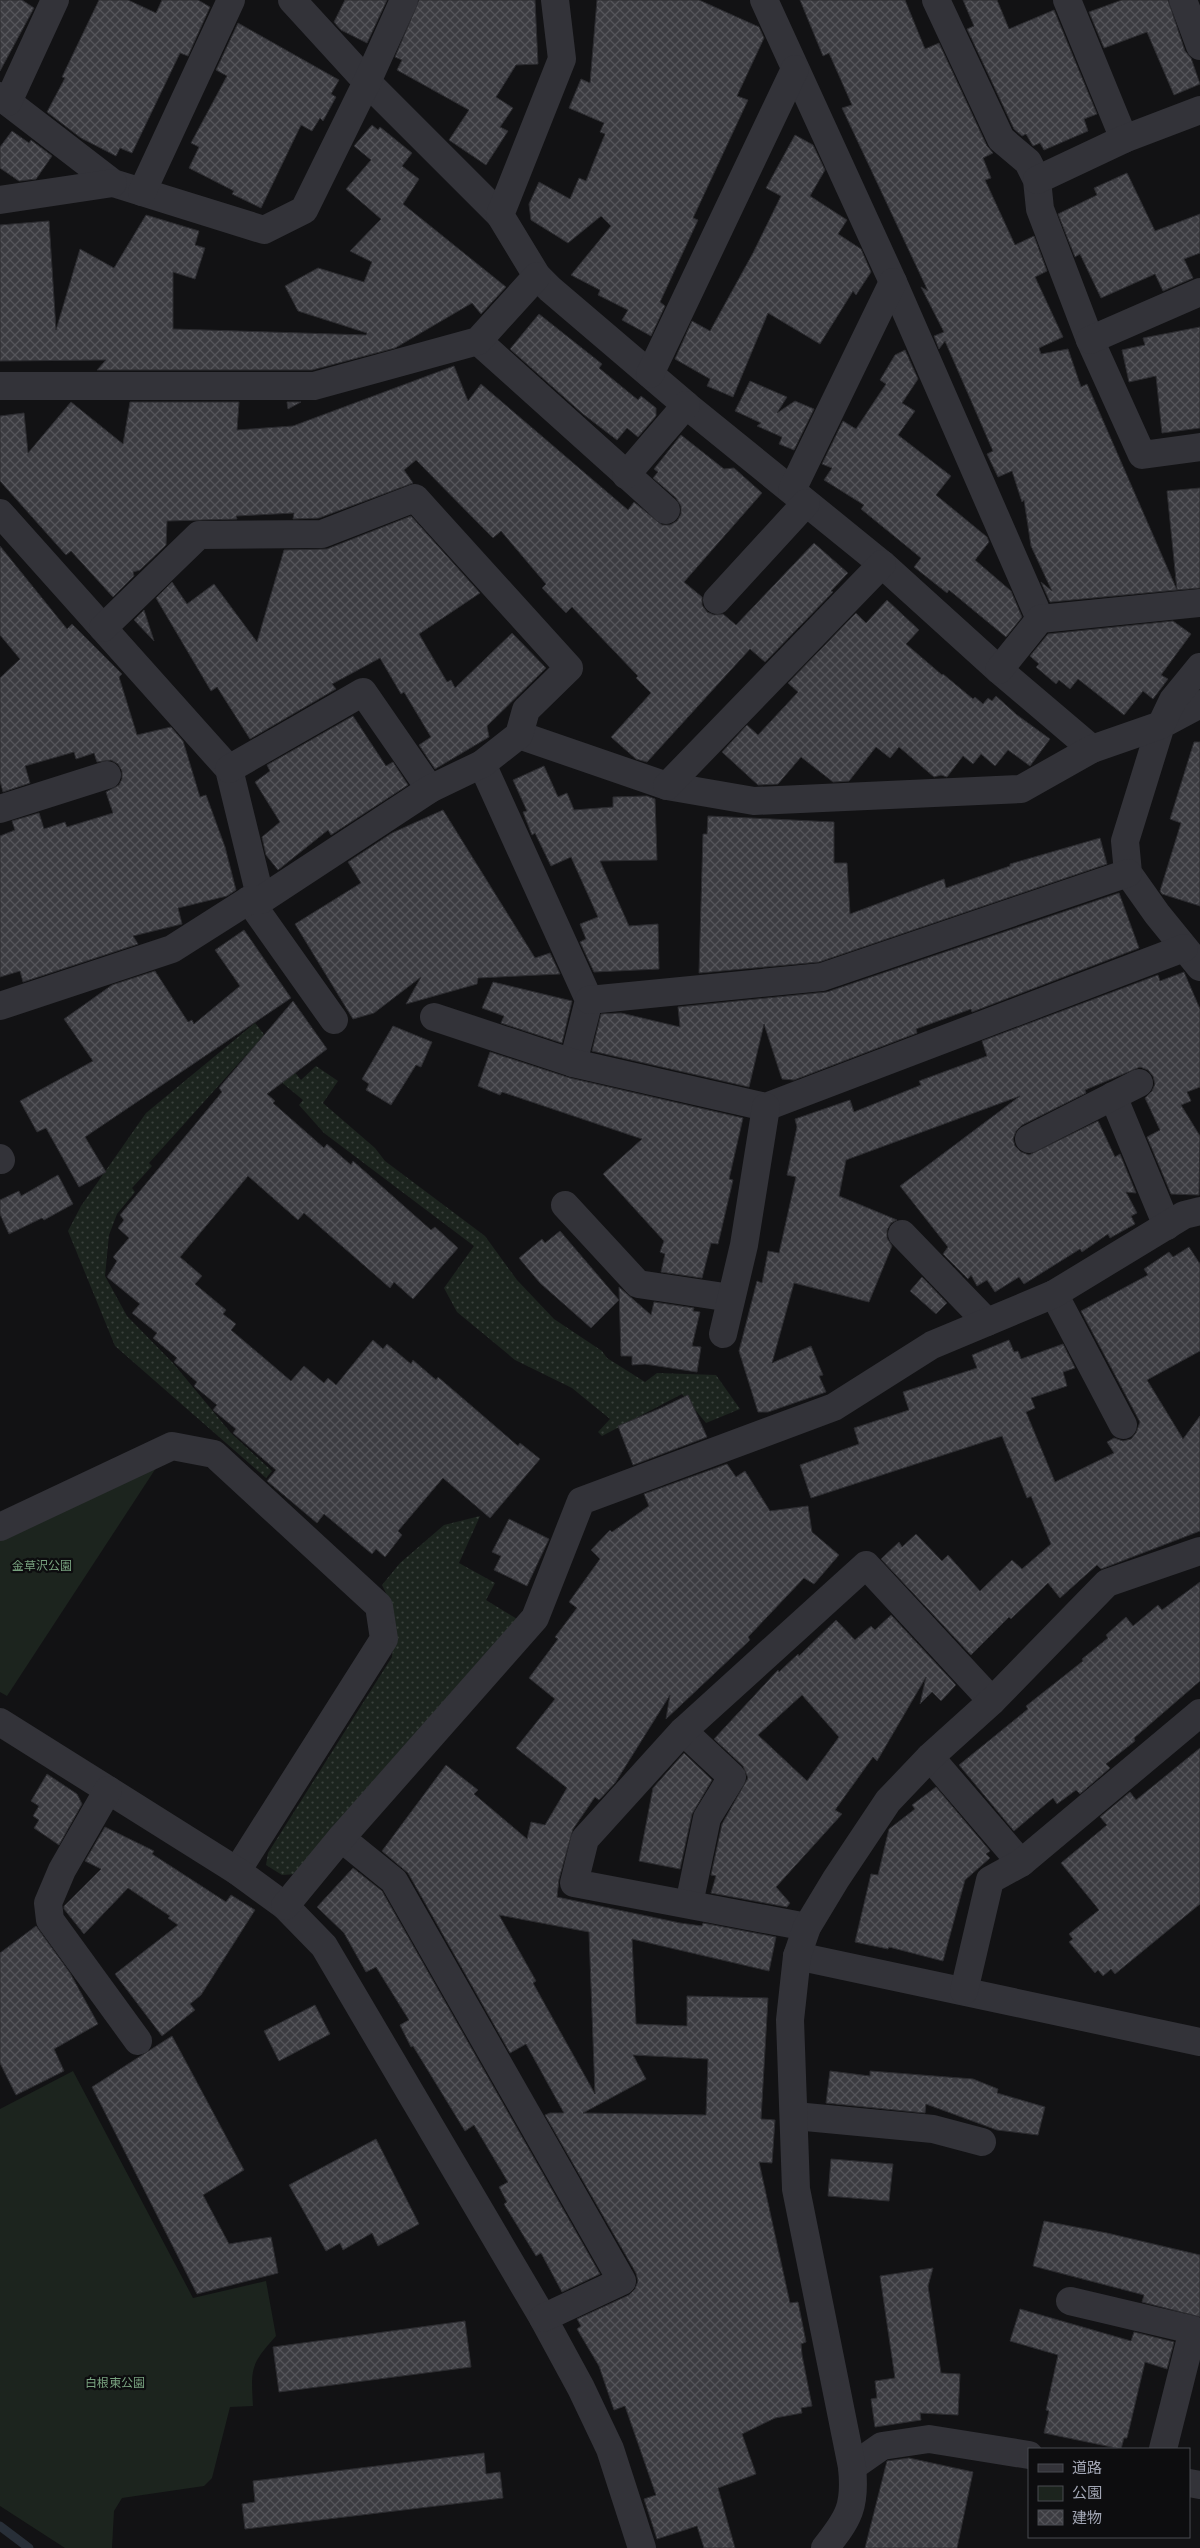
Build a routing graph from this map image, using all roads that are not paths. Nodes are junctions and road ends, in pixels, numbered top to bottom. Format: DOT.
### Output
graph roads {
  1 [pos="55,0"];
  2 [pos="231,0"];
  3 [pos="292,0"];
  4 [pos="404,0"];
  5 [pos="555,0"];
  6 [pos="764,0"];
  7 [pos="936,0"];
  8 [pos="1067,0"];
  9 [pos="1183,0"];
  10 [pos="1200,46"];
  11 [pos="795,69"];
  12 [pos="367,82"];
  13 [pos="4,99"];
  14 [pos="1200,110"];
  15 [pos="1124,139"];
  16 [pos="1037,180"];
  17 [pos="113,183"];
  18 [pos="142,192"];
  19 [pos="0,200"];
  20 [pos="500,215"];
  21 [pos="537,276"];
  22 [pos="893,282"];
  23 [pos="1200,292"];
  24 [pos="1090,340"];
  25 [pos="478,341"];
  26 [pos="650,374"];
  27 [pos="0,386"];
  28 [pos="686,405"];
  29 [pos="1200,447"];
  30 [pos="626,475"];
  31 [pos="799,497"];
  32 [pos="666,510"];
  33 [pos="0,513"];
  34 [pos="882,564"];
  35 [pos="717,600"];
  36 [pos="1200,603"];
  37 [pos="1040,619"];
  38 [pos="103,628"];
  39 [pos="1200,668"];
  40 [pos="999,670"];
  41 [pos="1200,704"];
  42 [pos="1161,725"];
  43 [pos="518,735"];
  44 [pos="1092,749"];
  45 [pos="482,764"];
  46 [pos="229,770"];
  47 [pos="107,775"];
  48 [pos="667,786"];
  49 [pos="430,789"];
  50 [pos="0,809"];
  51 [pos="1128,873"];
  52 [pos="255,900"];
  53 [pos="1192,958"];
  54 [pos="589,1000"];
  55 [pos="0,1006"];
  56 [pos="434,1017"];
  57 [pos="334,1020"];
  58 [pos="574,1063"];
  59 [pos="1139,1083"];
  60 [pos="1113,1096"];
  61 [pos="766,1107"];
  62 [pos="1029,1139"];
  63 [pos="565,1206"];
  64 [pos="1200,1211"];
  65 [pos="1167,1226"];
  66 [pos="902,1234"];
  67 [pos="1054,1294"];
  68 [pos="731,1298"];
  69 [pos="987,1322"];
  70 [pos="723,1334"];
  71 [pos="1122,1425"];
  72 [pos="0,1527"];
  73 [pos="1200,1551"];
  74 [pos="992,1701"];
  75 [pos="1200,1713"];
  76 [pos="0,1722"];
  77 [pos="683,1731"];
  78 [pos="930,1757"];
  79 [pos="108,1790"];
  80 [pos="341,1838"];
  81 [pos="1021,1863"];
  82 [pos="237,1871"];
  83 [pos="689,1904"];
  84 [pos="285,1906"];
  85 [pos="807,1927"];
  86 [pos="797,1956"];
  87 [pos="964,1991"];
  88 [pos="138,2042"];
  89 [pos="1200,2042"];
  90 [pos="795,2116"];
  91 [pos="982,2142"];
  92 [pos="1070,2301"];
  93 [pos="543,2318"];
  94 [pos="1163,2448"];
  95 [pos="1028,2455"];
  96 [pos="852,2467"];
  97 [pos="642,2548"];
  98 [pos="825,2548"];
  1 -- 13 [label="street"];
  2 -- 18 [label="street"];
  3 -- 12 [label="street"];
  4 -- 12 [label="street"];
  5 -- 20 [label="street"];
  6 -- 11 [label="street"];
  7 -- 16 [label="street"];
  8 -- 15 [label="street"];
  9 -- 10 [label="street"];
  11 -- 22 [label="street"];
  11 -- 26 [label="street"];
  12 -- 18 [label="street"];
  12 -- 20 [label="street"];
  13 -- 17 [label="street"];
  14 -- 15 [label="street"];
  15 -- 16 [label="street"];
  16 -- 24 [label="street"];
  17 -- 18 [label="street"];
  17 -- 19 [label="street"];
  20 -- 21 [label="street"];
  21 -- 25 [label="street"];
  21 -- 26 [label="street"];
  22 -- 31 [label="street"];
  22 -- 37 [label="street"];
  23 -- 24 [label="street"];
  24 -- 29 [label="street"];
  25 -- 27 [label="street"];
  25 -- 30 [label="street"];
  26 -- 28 [label="street"];
  28 -- 30 [label="street"];
  28 -- 31 [label="street"];
  30 -- 32 [label="street"];
  31 -- 34 [label="street"];
  31 -- 35 [label="street"];
  33 -- 38 [label="street"];
  34 -- 40 [label="street"];
  34 -- 48 [label="street"];
  36 -- 37 [label="street"];
  37 -- 40 [label="street"];
  38 -- 43 [label="street"];
  38 -- 46 [label="street"];
  39 -- 42 [label="street"];
  40 -- 44 [label="street"];
  41 -- 42 [label="street"];
  42 -- 44 [label="street"];
  42 -- 51 [label="street"];
  43 -- 45 [label="street"];
  43 -- 48 [label="street"];
  44 -- 48 [label="street"];
  45 -- 49 [label="street"];
  45 -- 54 [label="street"];
  46 -- 49 [label="street"];
  46 -- 52 [label="street"];
  47 -- 50 [label="street"];
  49 -- 52 [label="street"];
  51 -- 53 [label="street"];
  51 -- 54 [label="street"];
  52 -- 55 [label="street"];
  52 -- 57 [label="street"];
  53 -- 61 [label="street"];
  54 -- 58 [label="street"];
  56 -- 58 [label="street"];
  58 -- 61 [label="street"];
  59 -- 60 [label="street"];
  60 -- 62 [label="street"];
  60 -- 65 [label="street"];
  61 -- 68 [label="street"];
  63 -- 68 [label="street"];
  64 -- 65 [label="street"];
  65 -- 67 [label="street"];
  66 -- 69 [label="street"];
  67 -- 69 [label="street"];
  67 -- 71 [label="street"];
  68 -- 70 [label="street"];
  69 -- 80 [label="street"];
  72 -- 82 [label="street"];
  73 -- 74 [label="street"];
  74 -- 77 [label="street"];
  74 -- 78 [label="street"];
  75 -- 81 [label="street"];
  76 -- 79 [label="street"];
  77 -- 83 [label="street"];
  77 -- 83 [label="street"];
  78 -- 81 [label="street"];
  78 -- 85 [label="street"];
  79 -- 82 [label="street"];
  79 -- 88 [label="street"];
  80 -- 84 [label="street"];
  80 -- 93 [label="street"];
  81 -- 87 [label="street"];
  82 -- 84 [label="street"];
  83 -- 85 [label="street"];
  84 -- 93 [label="street"];
  85 -- 86 [label="street"];
  86 -- 87 [label="street"];
  86 -- 90 [label="street"];
  87 -- 89 [label="street"];
  90 -- 91 [label="street"];
  90 -- 96 [label="street"];
  92 -- 94 [label="street"];
  93 -- 97 [label="street"];
  95 -- 96 [label="street"];
  96 -- 98 [label="street"];
}
